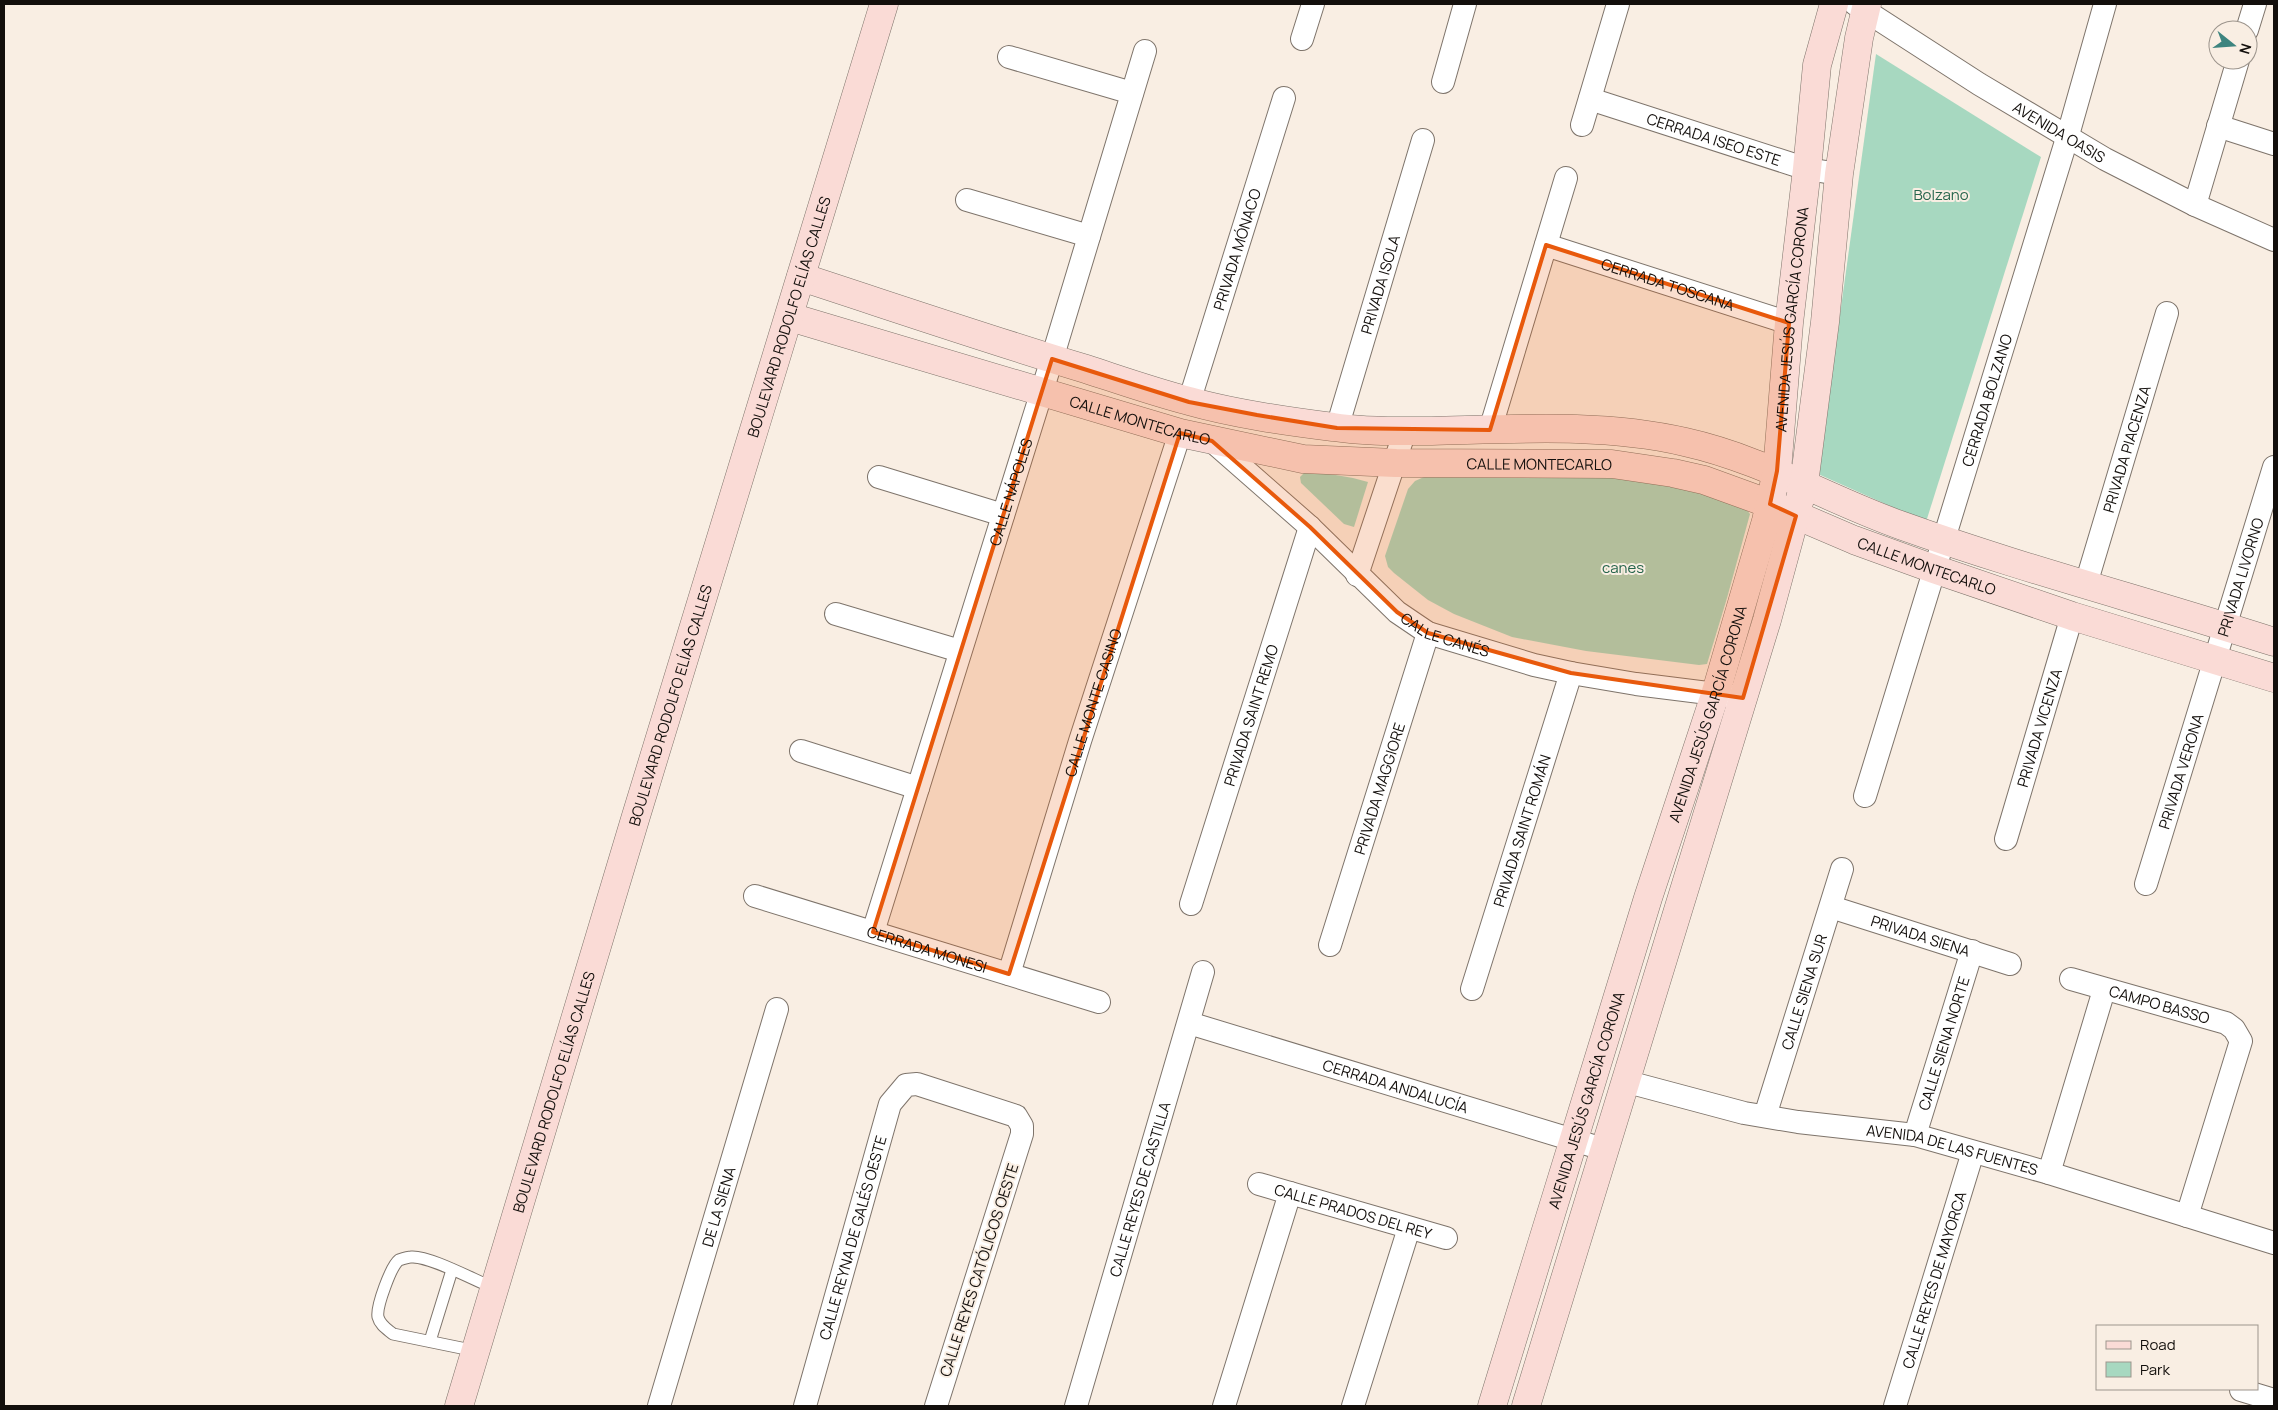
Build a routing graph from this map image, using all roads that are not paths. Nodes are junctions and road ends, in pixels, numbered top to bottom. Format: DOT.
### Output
graph roads {
  1 [pos="884,4"];
  2 [pos="1313,4"];
  3 [pos="1465,4"];
  4 [pos="1618,4"];
  5 [pos="1834,4"];
  6 [pos="2105,4"];
  7 [pos="2254,4"];
  8 [pos="1863,6"];
  9 [pos="2250,20"];
  10 [pos="1302,39"];
  11 [pos="1145,51"];
  12 [pos="1009,57"];
  13 [pos="2235,70"];
  14 [pos="1443,82"];
  15 [pos="1132,93"];
  16 [pos="1284,98"];
  17 [pos="1590,99"];
  18 [pos="1582,125"];
  19 [pos="2218,126"];
  20 [pos="2068,135"];
  21 [pos="1423,140"];
  22 [pos="2274,144"];
  23 [pos="1807,168"];
  24 [pos="1839,174"];
  25 [pos="1566,178"];
  26 [pos="967,200"];
  27 [pos="2195,205"];
  28 [pos="1089,236"];
  29 [pos="2274,240"];
  30 [pos="1546,245"];
  31 [pos="801,277"];
  32 [pos="2167,312"];
  33 [pos="790,317"];
  34 [pos="1789,323"];
  35 [pos="1052,359"];
  36 [pos="1040,392"];
  37 [pos="1189,402"];
  38 [pos="1337,428"];
  39 [pos="1490,430"];
  40 [pos="1405,431"];
  41 [pos="1180,433"];
  42 [pos="1212,441"];
  43 [pos="1396,463"];
  44 [pos="2274,467"];
  45 [pos="1777,471"];
  46 [pos="879,477"];
  47 [pos="1804,484"];
  48 [pos="1770,504"];
  49 [pos="1003,515"];
  50 [pos="1796,516"];
  51 [pos="1310,527"];
  52 [pos="1944,540"];
  53 [pos="1934,569"];
  54 [pos="1356,575"];
  55 [pos="2086,584"];
  56 [pos="836,614"];
  57 [pos="2072,616"];
  58 [pos="2227,626"];
  59 [pos="1428,633"];
  60 [pos="2274,642"];
  61 [pos="960,651"];
  62 [pos="2215,659"];
  63 [pos="1571,673"];
  64 [pos="2274,678"];
  65 [pos="1716,692"];
  66 [pos="1743,698"];
  67 [pos="802,751"];
  68 [pos="918,788"];
  69 [pos="1865,796"];
  70 [pos="2006,839"];
  71 [pos="1842,869"];
  72 [pos="2146,884"];
  73 [pos="755,896"];
  74 [pos="1191,904"];
  75 [pos="1831,907"];
  76 [pos="873,932"];
  77 [pos="1330,945"];
  78 [pos="1972,951"];
  79 [pos="2010,964"];
  80 [pos="1203,972"];
  81 [pos="1009,974"];
  82 [pos="2071,979"];
  83 [pos="1472,989"];
  84 [pos="2104,990"];
  85 [pos="1099,1002"];
  86 [pos="777,1009"];
  87 [pos="1189,1023"];
  88 [pos="1624,1081"];
  89 [pos="917,1084"];
  90 [pos="1765,1116"];
  91 [pos="1915,1135"];
  92 [pos="1573,1139"];
  93 [pos="1603,1149"];
  94 [pos="1973,1152"];
  95 [pos="2049,1173"];
  96 [pos="1259,1184"];
  97 [pos="1290,1193"];
  98 [pos="2186,1216"];
  99 [pos="1409,1228"];
  100 [pos="1446,1238"];
  101 [pos="2274,1243"];
  102 [pos="452,1270"];
  103 [pos="494,1288"];
  104 [pos="430,1341"];
  105 [pos="476,1351"];
  106 [pos="2242,1390"];
  107 [pos="2274,1400"];
  108 [pos="459,1406"];
  109 [pos="660,1406"];
  110 [pos="805,1406"];
  111 [pos="936,1406"];
  112 [pos="1076,1406"];
  113 [pos="1224,1406"];
  114 [pos="1353,1406"];
  115 [pos="1492,1406"];
  116 [pos="1526,1406"];
  117 [pos="1895,1406"];
  1 -- 31 [label="street, BOULEVARD RODOLFO ELÍAS CALLES"];
  2 -- 10 [label="street"];
  3 -- 14 [label="street"];
  4 -- 17 [label="street"];
  5 -- 23 [label="street, AVENIDA JESÚS GARCÍA CORONA"];
  6 -- 20 [label="street, CERRADA BOLZANO"];
  7 -- 9 [label="street"];
  8 -- 20 [label="street, AVENIDA OASIS"];
  8 -- 24 [label="street, AVENIDA JESÚS GARCÍA CORONA"];
  11 -- 15 [label="street, CALLE NÁPOLES"];
  12 -- 15 [label="street"];
  13 -- 19 [label="street"];
  15 -- 28 [label="street, CALLE NÁPOLES"];
  16 -- 37 [label="street, PRIVADA MÓNACO"];
  17 -- 18 [label="street"];
  17 -- 23 [label="street, CERRADA ISEO ESTE"];
  19 -- 22 [label="street"];
  19 -- 27 [label="street"];
  20 -- 27 [label="street, AVENIDA OASIS"];
  20 -- 52 [label="street, CERRADA BOLZANO"];
  21 -- 38 [label="street, PRIVADA ISOLA"];
  23 -- 24 [label="street, CERRADA ISEO ESTE"];
  23 -- 34 [label="street, AVENIDA JESÚS GARCÍA CORONA"];
  24 -- 47 [label="street, AVENIDA JESÚS GARCÍA CORONA"];
  25 -- 30 [label="street"];
  26 -- 28 [label="street"];
  27 -- 29 [label="street, AVENIDA OASIS"];
  28 -- 35 [label="street, CALLE NÁPOLES"];
  30 -- 34 [label="street, CERRADA TOSCANA"];
  30 -- 39 [label="street"];
  31 -- 33 [label="street, BOULEVARD RODOLFO ELÍAS CALLES"];
  31 -- 35 [label="street, CALLE MONTECARLO"];
  32 -- 55 [label="street, PRIVADA PIACENZA"];
  33 -- 36 [label="street, CALLE MONTECARLO"];
  33 -- 103 [label="street, BOULEVARD RODOLFO ELÍAS CALLES"];
  34 -- 45 [label="street, AVENIDA JESÚS GARCÍA CORONA"];
  35 -- 36 [label="street, CALLE NÁPOLES"];
  35 -- 37 [label="street, CALLE MONTECARLO"];
  36 -- 41 [label="street, CALLE MONTECARLO"];
  36 -- 49 [label="street, CALLE NÁPOLES"];
  37 -- 38 [label="street, CALLE MONTECARLO"];
  38 -- 40 [label="street, CALLE MONTECARLO"];
  39 -- 40 [label="street, CALLE MONTECARLO"];
  39 -- 45 [label="street, CALLE MONTECARLO"];
  40 -- 43 [label="street"];
  41 -- 42 [label="street, CALLE MONTECARLO"];
  41 -- 81 [label="street, CALLE MONTE CASINO"];
  42 -- 43 [label="street, CALLE MONTECARLO"];
  42 -- 51 [label="street, CALLE CANÉS"];
  43 -- 48 [label="street, CALLE MONTECARLO"];
  43 -- 54 [label="street"];
  44 -- 58 [label="street, PRIVADA LIVORNO"];
  45 -- 47 [label="street, CALLE MONTECARLO"];
  45 -- 48 [label="street, AVENIDA JESÚS GARCÍA CORONA"];
  46 -- 49 [label="street"];
  47 -- 50 [label="street, AVENIDA JESÚS GARCÍA CORONA"];
  47 -- 52 [label="street, CALLE MONTECARLO"];
  48 -- 50 [label="street, CALLE MONTECARLO"];
  48 -- 65 [label="street, AVENIDA JESÚS GARCÍA CORONA"];
  49 -- 61 [label="street, CALLE NÁPOLES"];
  50 -- 53 [label="street, CALLE MONTECARLO"];
  50 -- 66 [label="street, AVENIDA JESÚS GARCÍA CORONA"];
  51 -- 54 [label="street, CALLE CANÉS"];
  51 -- 74 [label="street, PRIVADA SAINT REMO"];
  52 -- 53 [label="street, CERRADA BOLZANO"];
  52 -- 55 [label="street, CALLE MONTECARLO"];
  53 -- 57 [label="street, CALLE MONTECARLO"];
  53 -- 69 [label="street, CERRADA BOLZANO"];
  54 -- 59 [label="street, CALLE CANÉS"];
  55 -- 58 [label="street, CALLE MONTECARLO"];
  56 -- 61 [label="street"];
  57 -- 62 [label="street, CALLE MONTECARLO"];
  57 -- 70 [label="street, PRIVADA VICENZA"];
  58 -- 60 [label="street, CALLE MONTECARLO"];
  58 -- 62 [label="street, PRIVADA LIVORNO"];
  59 -- 63 [label="street, CALLE CANÉS"];
  59 -- 77 [label="street, PRIVADA MAGGIORE"];
  61 -- 68 [label="street, CALLE NÁPOLES"];
  62 -- 64 [label="street, CALLE MONTECARLO"];
  62 -- 72 [label="street, PRIVADA VERONA"];
  63 -- 65 [label="street, CALLE CANÉS"];
  63 -- 83 [label="street, PRIVADA SAINT ROMÁN"];
  65 -- 66 [label="street, CALLE CANÉS"];
  65 -- 92 [label="street, AVENIDA JESÚS GARCÍA CORONA"];
  66 -- 88 [label="street, AVENIDA JESÚS GARCÍA CORONA"];
  67 -- 68 [label="street"];
  68 -- 76 [label="street, CALLE NÁPOLES"];
  71 -- 75 [label="street, CALLE SIENA SUR"];
  73 -- 76 [label="street, CERRADA MONESI"];
  75 -- 78 [label="street, PRIVADA SIENA"];
  75 -- 90 [label="street, CALLE SIENA SUR"];
  76 -- 81 [label="street, CERRADA MONESI"];
  78 -- 79 [label="street, PRIVADA SIENA"];
  78 -- 91 [label="street, CALLE SIENA NORTE"];
  80 -- 87 [label="street, CALLE REYES DE CASTILLA"];
  81 -- 85 [label="street, CERRADA MONESI"];
  82 -- 84 [label="street, CAMPO BASSO"];
  84 -- 95 [label="street"];
  84 -- 98 [label="street, CAMPO BASSO"];
  86 -- 109 [label="street, DE LA SIENA"];
  87 -- 92 [label="street, CERRADA ANDALUCÍA"];
  87 -- 112 [label="street, CALLE REYES DE CASTILLA"];
  88 -- 90 [label="street, AVENIDA DE LAS FUENTES"];
  88 -- 93 [label="street, AVENIDA JESÚS GARCÍA CORONA"];
  89 -- 110 [label="street, CALLE REYNA DE GALÉS OESTE"];
  89 -- 111 [label="street, CALLE REYES CATÓLICOS OESTE"];
  90 -- 91 [label="street, AVENIDA DE LAS FUENTES"];
  91 -- 94 [label="street, AVENIDA DE LAS FUENTES"];
  92 -- 93 [label="street, CERRADA ANDALUCÍA"];
  92 -- 115 [label="street, AVENIDA JESÚS GARCÍA CORONA"];
  93 -- 116 [label="street, AVENIDA JESÚS GARCÍA CORONA"];
  94 -- 95 [label="street, AVENIDA DE LAS FUENTES"];
  94 -- 117 [label="street, CALLE REYES DE MAYORCA"];
  95 -- 98 [label="street, AVENIDA DE LAS FUENTES"];
  96 -- 97 [label="street, CALLE PRADOS DEL REY"];
  97 -- 99 [label="street, CALLE PRADOS DEL REY"];
  97 -- 113 [label="street"];
  98 -- 101 [label="street, AVENIDA DE LAS FUENTES"];
  99 -- 100 [label="street, CALLE PRADOS DEL REY"];
  99 -- 114 [label="street"];
  102 -- 103 [label="lane"];
  102 -- 104 [label="lane"];
  102 -- 104 [label="lane"];
  103 -- 105 [label="street, BOULEVARD RODOLFO ELÍAS CALLES"];
  104 -- 105 [label="lane"];
  105 -- 108 [label="street, BOULEVARD RODOLFO ELÍAS CALLES"];
  106 -- 107 [label="street"];
}
